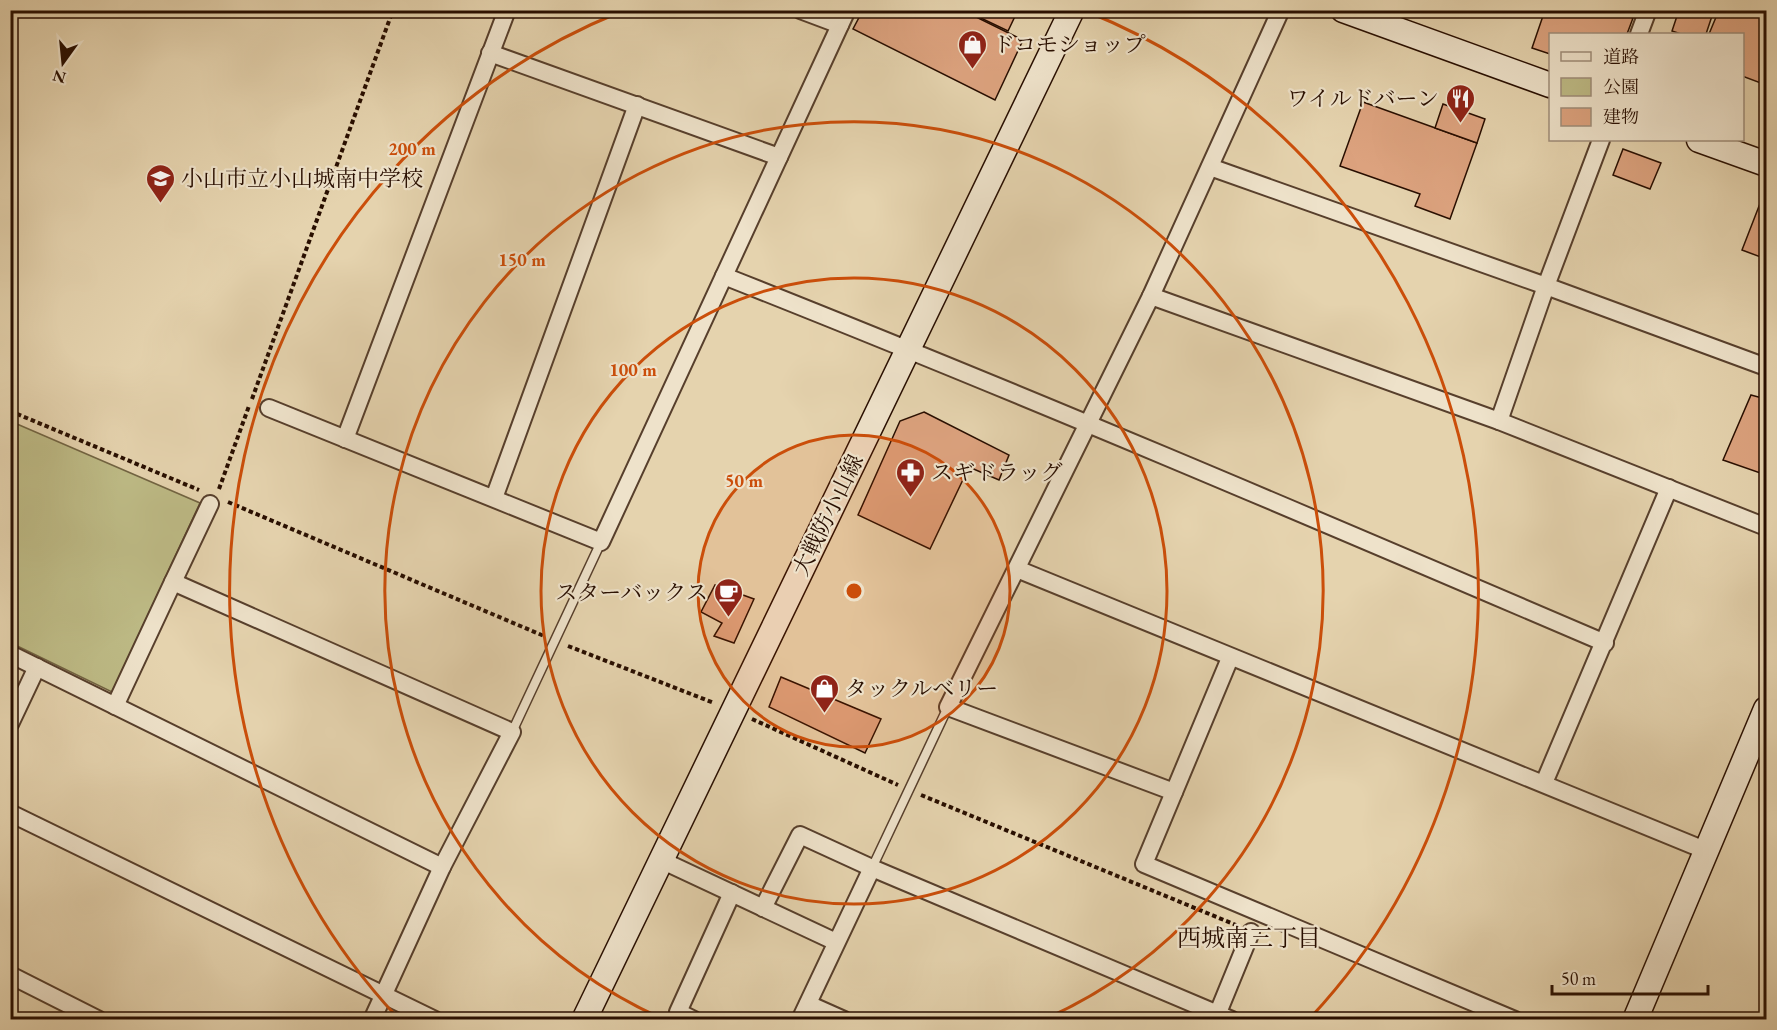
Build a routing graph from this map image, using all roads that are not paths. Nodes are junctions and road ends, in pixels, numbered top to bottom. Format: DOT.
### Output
graph roads {
  1 [pos="507,10"];
  2 [pos="800,10"];
  3 [pos="1072,10"];
  4 [pos="1343,10"];
  5 [pos="1648,10"];
  6 [pos="1280,12"];
  7 [pos="844,18"];
  8 [pos="1639,33"];
  9 [pos="490,52"];
  10 [pos="1549,84"];
  11 [pos="637,105"];
  12 [pos="1601,141"];
  13 [pos="1703,141"];
  14 [pos="779,157"];
  15 [pos="1767,164"];
  16 [pos="1210,167"];
  17 [pos="724,276"];
  18 [pos="1546,286"];
  19 [pos="1150,296"];
  20 [pos="908,349"];
  21 [pos="1767,367"];
  22 [pos="269,408"];
  23 [pos="1499,421"];
  24 [pos="1088,425"];
  25 [pos="345,439"];
  26 [pos="1669,488"];
  27 [pos="494,498"];
  28 [pos="213,501"];
  29 [pos="1767,527"];
  30 [pos="601,542"];
  31 [pos="1017,569"];
  32 [pos="173,582"];
  33 [pos="1605,643"];
  34 [pos="10,654"];
  35 [pos="1230,658"];
  36 [pos="37,667"];
  37 [pos="115,706"];
  38 [pos="948,707"];
  39 [pos="1766,713"];
  40 [pos="10,724"];
  41 [pos="512,732"];
  42 [pos="1544,783"];
  43 [pos="1174,792"];
  44 [pos="10,813"];
  45 [pos="1707,851"];
  46 [pos="661,860"];
  47 [pos="442,867"];
  48 [pos="872,868"];
  49 [pos="732,893"];
  50 [pos="763,908"];
  51 [pos="1251,932"];
  52 [pos="836,942"];
  53 [pos="10,975"];
  54 [pos="384,995"];
  55 [pos="808,1004"];
  56 [pos="1221,1018"];
  57 [pos="99,1020"];
  58 [pos="372,1020"];
  59 [pos="435,1020"];
  60 [pos="584,1020"];
  61 [pos="694,1020"];
  62 [pos="800,1020"];
  63 [pos="844,1020"];
  64 [pos="1515,1020"];
  65 [pos="1635,1020"];
  1 -- 9 [label="street"];
  2 -- 7 [label="street"];
  3 -- 20 [label="main road, 大戦防小山線"];
  4 -- 10 [label="main road"];
  5 -- 8 [label="street"];
  6 -- 16 [label="street"];
  7 -- 14 [label="street"];
  9 -- 11 [label="street"];
  9 -- 25 [label="street"];
  11 -- 14 [label="street"];
  11 -- 27 [label="street"];
  12 -- 18 [label="street"];
  13 -- 15 [label="main road"];
  14 -- 17 [label="street"];
  16 -- 18 [label="street"];
  16 -- 19 [label="street"];
  17 -- 20 [label="street"];
  17 -- 30 [label="street"];
  18 -- 21 [label="street"];
  18 -- 23 [label="street"];
  19 -- 23 [label="street"];
  19 -- 24 [label="street"];
  20 -- 24 [label="street"];
  20 -- 46 [label="main road, 大戦防小山線"];
  22 -- 25 [label="street"];
  23 -- 26 [label="street"];
  24 -- 31 [label="street"];
  24 -- 33 [label="street"];
  25 -- 27 [label="street"];
  26 -- 29 [label="street"];
  26 -- 33 [label="street"];
  27 -- 30 [label="street"];
  28 -- 32 [label="street"];
  30 -- 41 [label="lane"];
  31 -- 35 [label="street"];
  31 -- 38 [label="street"];
  32 -- 37 [label="street"];
  32 -- 41 [label="street"];
  33 -- 42 [label="street"];
  34 -- 36 [label="street"];
  35 -- 42 [label="street"];
  35 -- 43 [label="street"];
  36 -- 37 [label="street"];
  36 -- 40 [label="street"];
  37 -- 47 [label="street"];
  38 -- 43 [label="street"];
  38 -- 48 [label="lane"];
  39 -- 45 [label="main road"];
  41 -- 47 [label="street"];
  42 -- 45 [label="street"];
  43 -- 64 [label="street"];
  44 -- 54 [label="street"];
  45 -- 65 [label="main road"];
  46 -- 49 [label="street"];
  46 -- 60 [label="main road, 大戦防小山線"];
  47 -- 54 [label="street"];
  48 -- 50 [label="street"];
  48 -- 52 [label="street"];
  48 -- 56 [label="street"];
  49 -- 50 [label="street"];
  49 -- 61 [label="street"];
  50 -- 52 [label="street"];
  51 -- 56 [label="street"];
  52 -- 55 [label="street"];
  53 -- 57 [label="street"];
  54 -- 58 [label="street"];
  54 -- 59 [label="street"];
  55 -- 62 [label="street"];
  55 -- 63 [label="street"];
}
